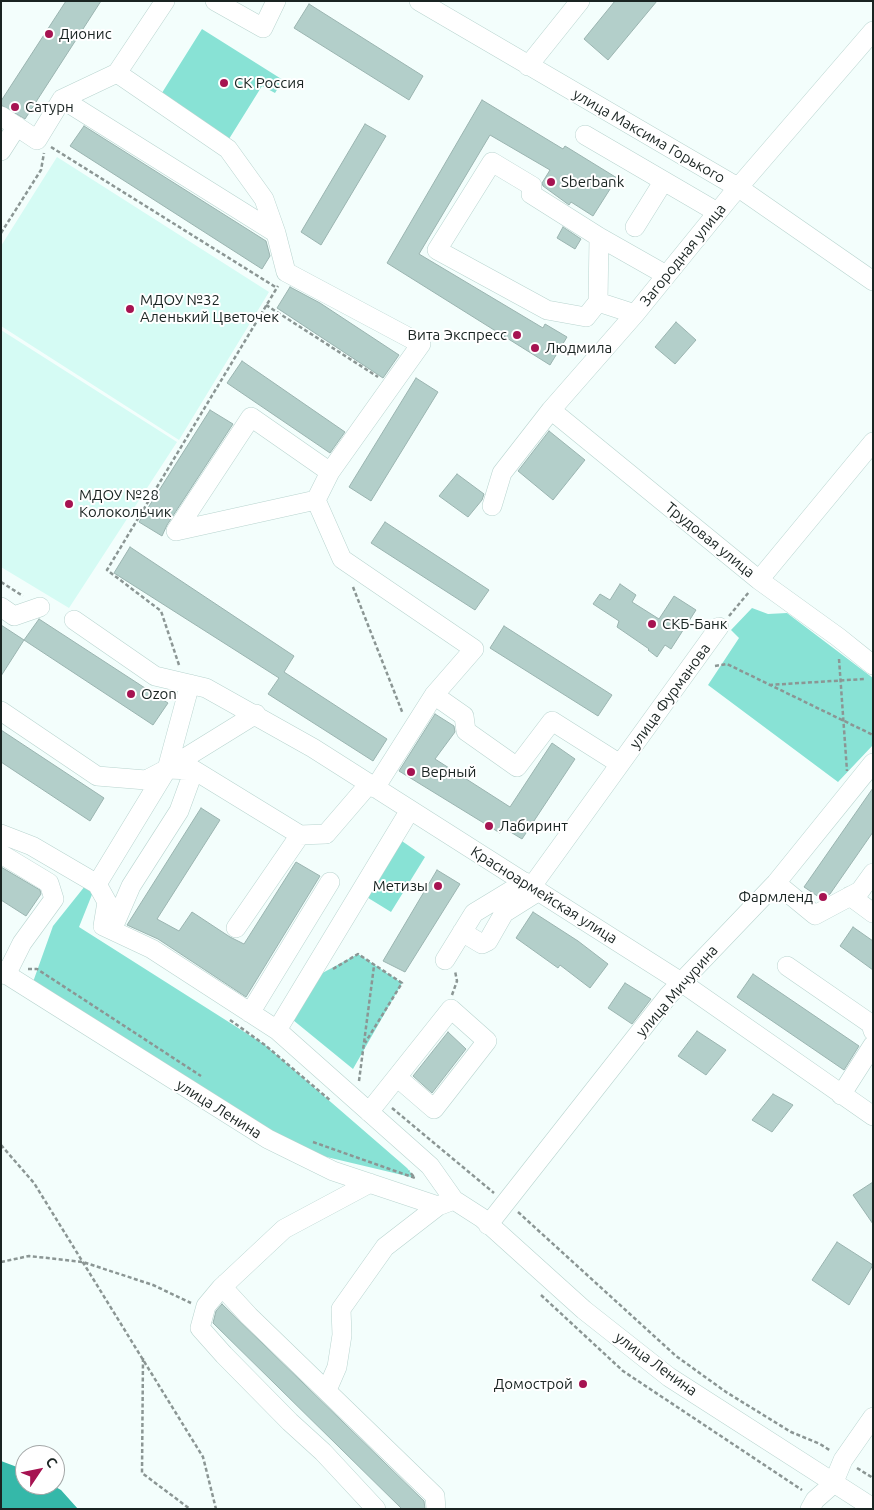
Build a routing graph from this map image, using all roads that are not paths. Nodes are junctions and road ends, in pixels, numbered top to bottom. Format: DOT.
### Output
graph roads {
  1 [pos="164,1"];
  2 [pos="215,1"];
  3 [pos="276,1"];
  4 [pos="419,1"];
  5 [pos="580,1"];
  6 [pos="873,31"];
  7 [pos="528,66"];
  8 [pos="117,73"];
  9 [pos="62,99"];
  10 [pos="1,116"];
  11 [pos="17,126"];
  12 [pos="585,134"];
  13 [pos="1,151"];
  14 [pos="663,182"];
  15 [pos="739,188"];
  16 [pos="718,212"];
  17 [pos="635,227"];
  18 [pos="276,233"];
  19 [pos="599,237"];
  20 [pos="666,275"];
  21 [pos="873,282"];
  22 [pos="598,302"];
  23 [pos="635,314"];
  24 [pos="551,410"];
  25 [pos="873,442"];
  26 [pos="330,472"];
  27 [pos="316,500"];
  28 [pos="492,506"];
  29 [pos="759,580"];
  30 [pos="1,607"];
  31 [pos="40,607"];
  32 [pos="74,620"];
  33 [pos="720,627"];
  34 [pos="873,665"];
  35 [pos="198,686"];
  36 [pos="434,695"];
  37 [pos="1,711"];
  38 [pos="256,714"];
  39 [pos="873,763"];
  40 [pos="620,764"];
  41 [pos="167,769"];
  42 [pos="194,770"];
  43 [pos="372,786"];
  44 [pos="410,810"];
  45 [pos="1,834"];
  46 [pos="300,835"];
  47 [pos="1,854"];
  48 [pos="873,873"];
  49 [pos="330,882"];
  50 [pos="776,883"];
  51 [pos="97,884"];
  52 [pos="532,887"];
  53 [pos="850,896"];
  54 [pos="873,913"];
  55 [pos="236,928"];
  56 [pos="112,930"];
  57 [pos="462,932"];
  58 [pos="448,955"];
  59 [pos="787,966"];
  60 [pos="4,973"];
  61 [pos="681,982"];
  62 [pos="250,1013"];
  63 [pos="277,1030"];
  64 [pos="873,1031"];
  65 [pos="873,1045"];
  66 [pos="398,1078"];
  67 [pos="841,1095"];
  68 [pos="375,1105"];
  69 [pos="873,1116"];
  70 [pos="370,1183"];
  71 [pos="446,1203"];
  72 [pos="488,1225"];
  73 [pos="226,1283"];
  74 [pos="328,1390"];
  75 [pos="873,1417"];
  76 [pos="833,1484"];
  77 [pos="873,1508"];
  78 [pos="376,1509"];
  79 [pos="436,1509"];
  80 [pos="810,1509"];
  1 -- 8 [label="street"];
  2 -- 3 [label="street"];
  4 -- 7 [label="street, улица Максима Горького"];
  5 -- 7 [label="street"];
  6 -- 15 [label="street, Загородная улица"];
  7 -- 15 [label="street, улица Максима Горького"];
  8 -- 9 [label="street"];
  8 -- 18 [label="street"];
  9 -- 11 [label="street"];
  9 -- 18 [label="street"];
  10 -- 11 [label="street"];
  11 -- 13 [label="street"];
  12 -- 14 [label="street"];
  14 -- 16 [label="street"];
  14 -- 17 [label="street"];
  15 -- 16 [label="street, Загородная улица"];
  15 -- 21 [label="street, улица Максима Горького"];
  16 -- 20 [label="street, Загородная улица"];
  18 -- 26 [label="street"];
  19 -- 20 [label="street"];
  19 -- 22 [label="street"];
  19 -- 22 [label="street"];
  20 -- 23 [label="street, Загородная улица"];
  22 -- 23 [label="street"];
  23 -- 24 [label="street, Загородная улица"];
  24 -- 28 [label="street, Загородная улица"];
  24 -- 29 [label="street, Трудовая улица"];
  25 -- 29 [label="street"];
  26 -- 27 [label="street"];
  26 -- 27 [label="street"];
  27 -- 36 [label="street"];
  29 -- 34 [label="street, Трудовая улица"];
  30 -- 31 [label="street"];
  32 -- 35 [label="street, Красноармейская улица"];
  33 -- 40 [label="street, улица Фурманова"];
  35 -- 38 [label="street, Красноармейская улица"];
  35 -- 41 [label="street"];
  36 -- 40 [label="street"];
  36 -- 43 [label="street"];
  37 -- 41 [label="street"];
  38 -- 41 [label="street"];
  38 -- 43 [label="street, Красноармейская улица"];
  39 -- 50 [label="street, улица Мичурина"];
  40 -- 52 [label="street, улица Фурманова"];
  41 -- 42 [label="street"];
  41 -- 51 [label="street"];
  42 -- 46 [label="street"];
  42 -- 56 [label="street"];
  43 -- 44 [label="street, Красноармейская улица"];
  43 -- 46 [label="street"];
  44 -- 52 [label="street, Красноармейская улица"];
  44 -- 63 [label="street"];
  45 -- 51 [label="street"];
  46 -- 55 [label="street"];
  47 -- 60 [label="street"];
  48 -- 53 [label="street"];
  49 -- 62 [label="street"];
  50 -- 53 [label="street"];
  50 -- 61 [label="street, улица Мичурина"];
  51 -- 56 [label="street"];
  52 -- 57 [label="street"];
  52 -- 57 [label="street"];
  52 -- 61 [label="street, Красноармейская улица"];
  53 -- 54 [label="street"];
  56 -- 62 [label="street, улица Ленина"];
  57 -- 58 [label="street"];
  59 -- 64 [label="street"];
  60 -- 70 [label="street, улица Ленина"];
  61 -- 67 [label="street, Красноармейская улица"];
  61 -- 72 [label="street, улица Мичурина"];
  62 -- 63 [label="street, улица Ленина"];
  63 -- 68 [label="street, улица Ленина"];
  65 -- 67 [label="street"];
  66 -- 66 [label="street"];
  66 -- 68 [label="street"];
  67 -- 69 [label="street, Красноармейская улица"];
  68 -- 71 [label="street, улица Ленина"];
  70 -- 71 [label="street, улица Ленина"];
  70 -- 73 [label="street"];
  71 -- 72 [label="street, улица Ленина"];
  71 -- 74 [label="street"];
  72 -- 76 [label="street, улица Ленина"];
  73 -- 74 [label="street"];
  73 -- 78 [label="street"];
  74 -- 79 [label="street"];
  75 -- 76 [label="street"];
  76 -- 77 [label="street, улица Ленина"];
  76 -- 80 [label="street"];
}
